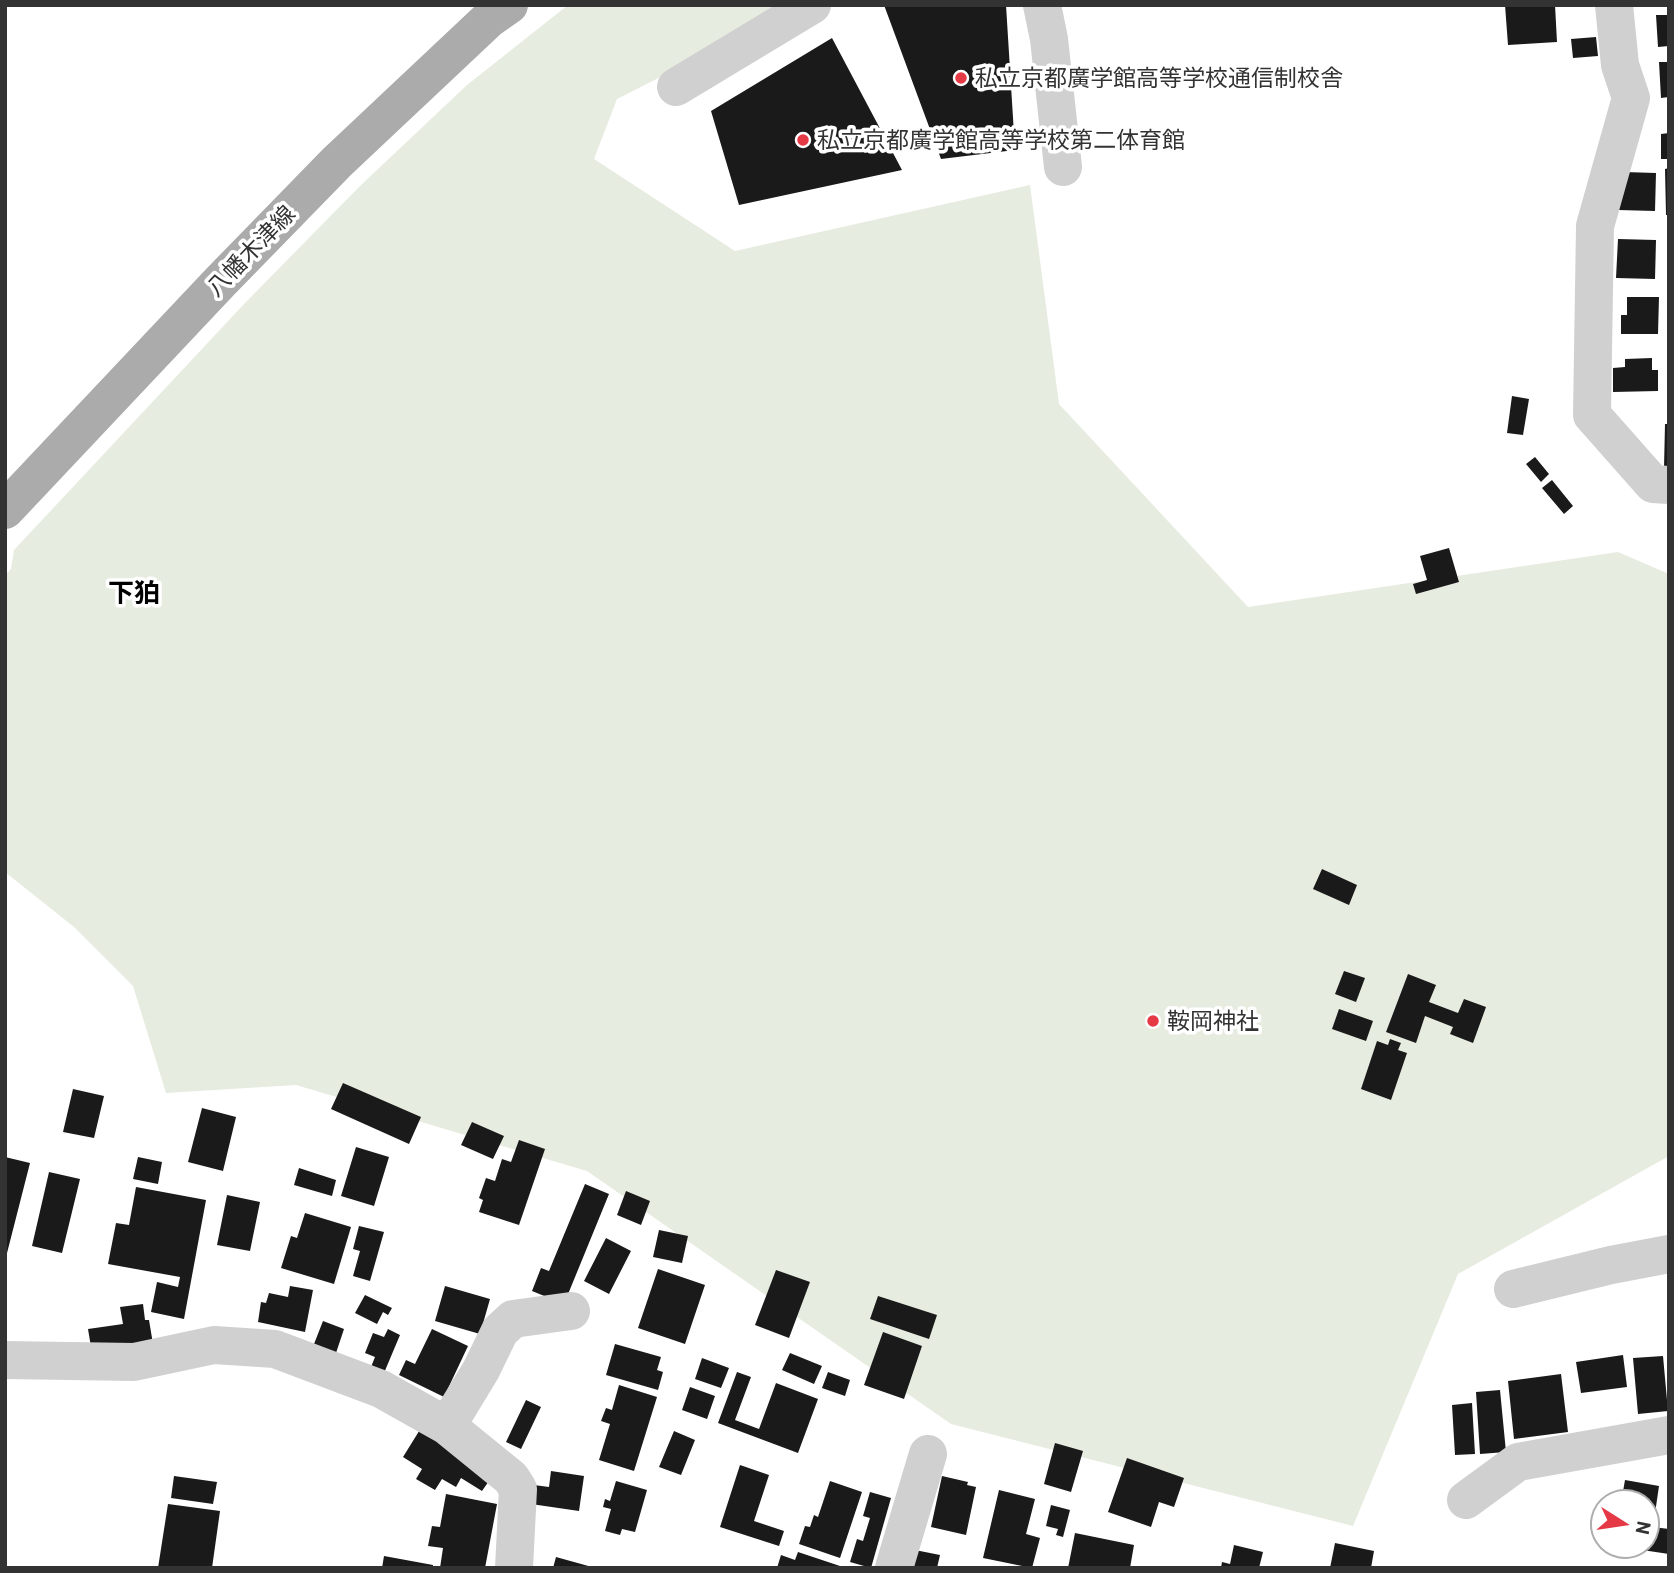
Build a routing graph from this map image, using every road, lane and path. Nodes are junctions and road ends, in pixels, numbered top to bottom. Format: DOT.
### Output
graph roads {
  1 [pos="509,5"];
  2 [pos="812,5"];
  3 [pos="1041,5"];
  4 [pos="1614,5"];
  5 [pos="676,87"];
  6 [pos="1063,167"];
  7 [pos="1669,485"];
  8 [pos="5,510"];
  9 [pos="1669,1254"];
  10 [pos="1513,1289"];
  11 [pos="571,1311"];
  12 [pos="5,1360"];
  13 [pos="447,1426"];
  14 [pos="1669,1435"];
  15 [pos="928,1454"];
  16 [pos="1466,1500"];
  17 [pos="514,1568"];
  18 [pos="894,1568"];
  1 -- 8 [label="main road, 八幡木津線"];
  2 -- 5 [label="street"];
  3 -- 6 [label="street"];
  4 -- 7 [label="street"];
  9 -- 10 [label="street"];
  11 -- 13 [label="street"];
  12 -- 13 [label="street"];
  13 -- 17 [label="street"];
  14 -- 16 [label="street"];
  15 -- 18 [label="street"];
}
